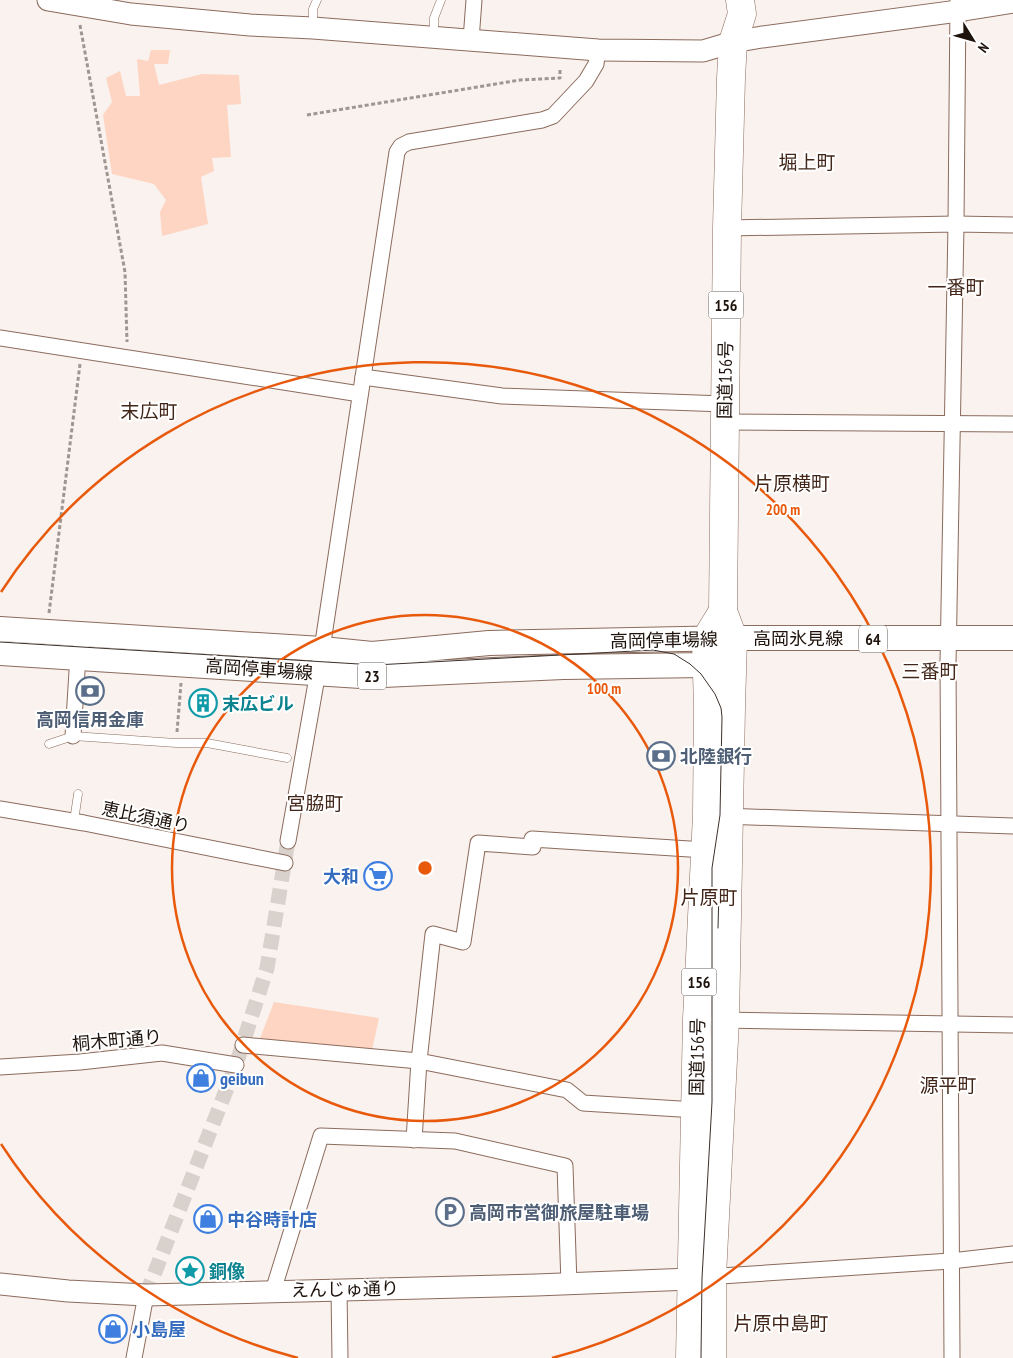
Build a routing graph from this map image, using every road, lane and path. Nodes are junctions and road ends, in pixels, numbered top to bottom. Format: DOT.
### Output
graph roads {
  1 [pos="48,0"];
  2 [pos="317,0"];
  3 [pos="441,0"];
  4 [pos="474,0"];
  5 [pos="740,0"];
  6 [pos="1013,2"];
  7 [pos="77,4"];
  8 [pos="958,6"];
  9 [pos="313,28"];
  10 [pos="434,38"];
  11 [pos="471,40"];
  12 [pos="733,42"];
  13 [pos="598,50"];
  14 [pos="560,69"];
  15 [pos="307,115"];
  16 [pos="956,224"];
  17 [pos="1013,225"];
  18 [pos="727,228"];
  19 [pos="0,338"];
  20 [pos="81,351"];
  21 [pos="128,358"];
  22 [pos="363,377"];
  23 [pos="360,394"];
  24 [pos="725,413"];
  25 [pos="952,423"];
  26 [pos="1013,424"];
  27 [pos="723,611"];
  28 [pos="0,629"];
  29 [pos="47,632"];
  30 [pos="83,634"];
  31 [pos="733,638"];
  32 [pos="1013,638"];
  33 [pos="948,639"];
  34 [pos="322,649"];
  35 [pos="0,652"];
  36 [pos="706,652"];
  37 [pos="79,658"];
  38 [pos="318,673"];
  39 [pos="181,680"];
  40 [pos="73,736"];
  41 [pos="176,743"];
  42 [pos="49,744"];
  43 [pos="287,758"];
  44 [pos="78,794"];
  45 [pos="0,809"];
  46 [pos="718,815"];
  47 [pos="74,822"];
  48 [pos="949,824"];
  49 [pos="1013,826"];
  50 [pos="288,841"];
  51 [pos="705,850"];
  52 [pos="285,864"];
  53 [pos="697,1019"];
  54 [pos="725,1020"];
  55 [pos="950,1023"];
  56 [pos="1013,1026"];
  57 [pos="243,1045"];
  58 [pos="418,1061"];
  59 [pos="236,1065"];
  60 [pos="0,1068"];
  61 [pos="696,1110"];
  62 [pos="414,1140"];
  63 [pos="1013,1254"];
  64 [pos="951,1261"];
  65 [pos="702,1277"];
  66 [pos="0,1284"];
  67 [pos="568,1284"];
  68 [pos="339,1289"];
  69 [pos="273,1291"];
  70 [pos="146,1295"];
  71 [pos="134,1358"];
  72 [pos="340,1358"];
  73 [pos="690,1358"];
  74 [pos="712,1358"];
  75 [pos="952,1358"];
  1 -- 7 [label="street"];
  2 -- 9 [label="lane"];
  3 -- 10 [label="lane"];
  4 -- 11 [label="street"];
  5 -- 12 [label="highway, 国道156号 / 156"];
  6 -- 8 [label="street"];
  7 -- 9 [label="street"];
  7 -- 21 [label="path"];
  8 -- 12 [label="street"];
  8 -- 16 [label="street"];
  9 -- 10 [label="street"];
  10 -- 11 [label="street"];
  11 -- 13 [label="street"];
  12 -- 13 [label="street"];
  12 -- 18 [label="highway, 国道156号 / 156"];
  13 -- 22 [label="street"];
  14 -- 15 [label="path"];
  16 -- 17 [label="street"];
  16 -- 18 [label="street"];
  16 -- 25 [label="street"];
  18 -- 24 [label="highway, 国道156号 / 156"];
  19 -- 20 [label="street"];
  20 -- 21 [label="street"];
  20 -- 29 [label="path"];
  21 -- 23 [label="street"];
  22 -- 23 [label="street"];
  22 -- 24 [label="street"];
  23 -- 34 [label="street"];
  24 -- 25 [label="street"];
  24 -- 27 [label="highway, 国道156号 / 156"];
  25 -- 26 [label="street"];
  25 -- 33 [label="street"];
  27 -- 31 [label="highway, 国道156号 / 156"];
  27 -- 36 [label="highway, 国道156号 / 156"];
  28 -- 29 [label="main road, 高岡停車場線 / 23"];
  29 -- 30 [label="main road, 高岡停車場線 / 23"];
  30 -- 34 [label="main road, 高岡停車場線 / 23"];
  30 -- 37 [label="street"];
  31 -- 33 [label="main road, 高岡氷見線 / 64"];
  31 -- 36 [label="main road, 高岡停車場線"];
  31 -- 46 [label="highway, 国道156号 / 156"];
  32 -- 33 [label="main road, 高岡氷見線 / 64"];
  33 -- 48 [label="street"];
  34 -- 36 [label="main road, 高岡停車場線 / 23"];
  34 -- 38 [label="street"];
  35 -- 37 [label="main road, 高岡停車場線 / 23"];
  36 -- 38 [label="main road, 高岡停車場線 / 23"];
  36 -- 46 [label="highway, 国道156号 / 156"];
  37 -- 38 [label="main road, 高岡停車場線 / 23"];
  37 -- 40 [label="street"];
  38 -- 50 [label="street"];
  39 -- 41 [label="path"];
  40 -- 41 [label="lane"];
  40 -- 42 [label="lane"];
  41 -- 43 [label="lane"];
  44 -- 47 [label="lane"];
  45 -- 47 [label="street, 恵比須通り"];
  46 -- 48 [label="street"];
  46 -- 51 [label="highway, 国道156号 / 156"];
  46 -- 54 [label="highway, 国道156号 / 156"];
  47 -- 52 [label="street, 恵比須通り"];
  48 -- 49 [label="street"];
  48 -- 55 [label="street"];
  51 -- 53 [label="highway, 国道156号 / 156"];
  51 -- 58 [label="street"];
  53 -- 54 [label="street"];
  53 -- 61 [label="highway, 国道156号 / 156"];
  54 -- 55 [label="street"];
  54 -- 65 [label="highway, 国道156号 / 156"];
  55 -- 56 [label="street"];
  55 -- 64 [label="street"];
  57 -- 58 [label="street"];
  58 -- 61 [label="street"];
  58 -- 62 [label="street"];
  59 -- 60 [label="street, 桐木町通り"];
  61 -- 65 [label="highway, 国道156号 / 156"];
  62 -- 67 [label="street"];
  62 -- 69 [label="street"];
  63 -- 64 [label="street"];
  64 -- 65 [label="street"];
  64 -- 75 [label="street"];
  65 -- 67 [label="street, えんじゅ通り"];
  65 -- 73 [label="highway, 国道156号 / 156"];
  65 -- 74 [label="highway, 国道156号 / 156"];
  66 -- 70 [label="street, えんじゅ通り"];
  67 -- 68 [label="street, えんじゅ通り"];
  68 -- 69 [label="street, えんじゅ通り"];
  68 -- 72 [label="street"];
  69 -- 70 [label="street, えんじゅ通り"];
  70 -- 71 [label="street"];
}
